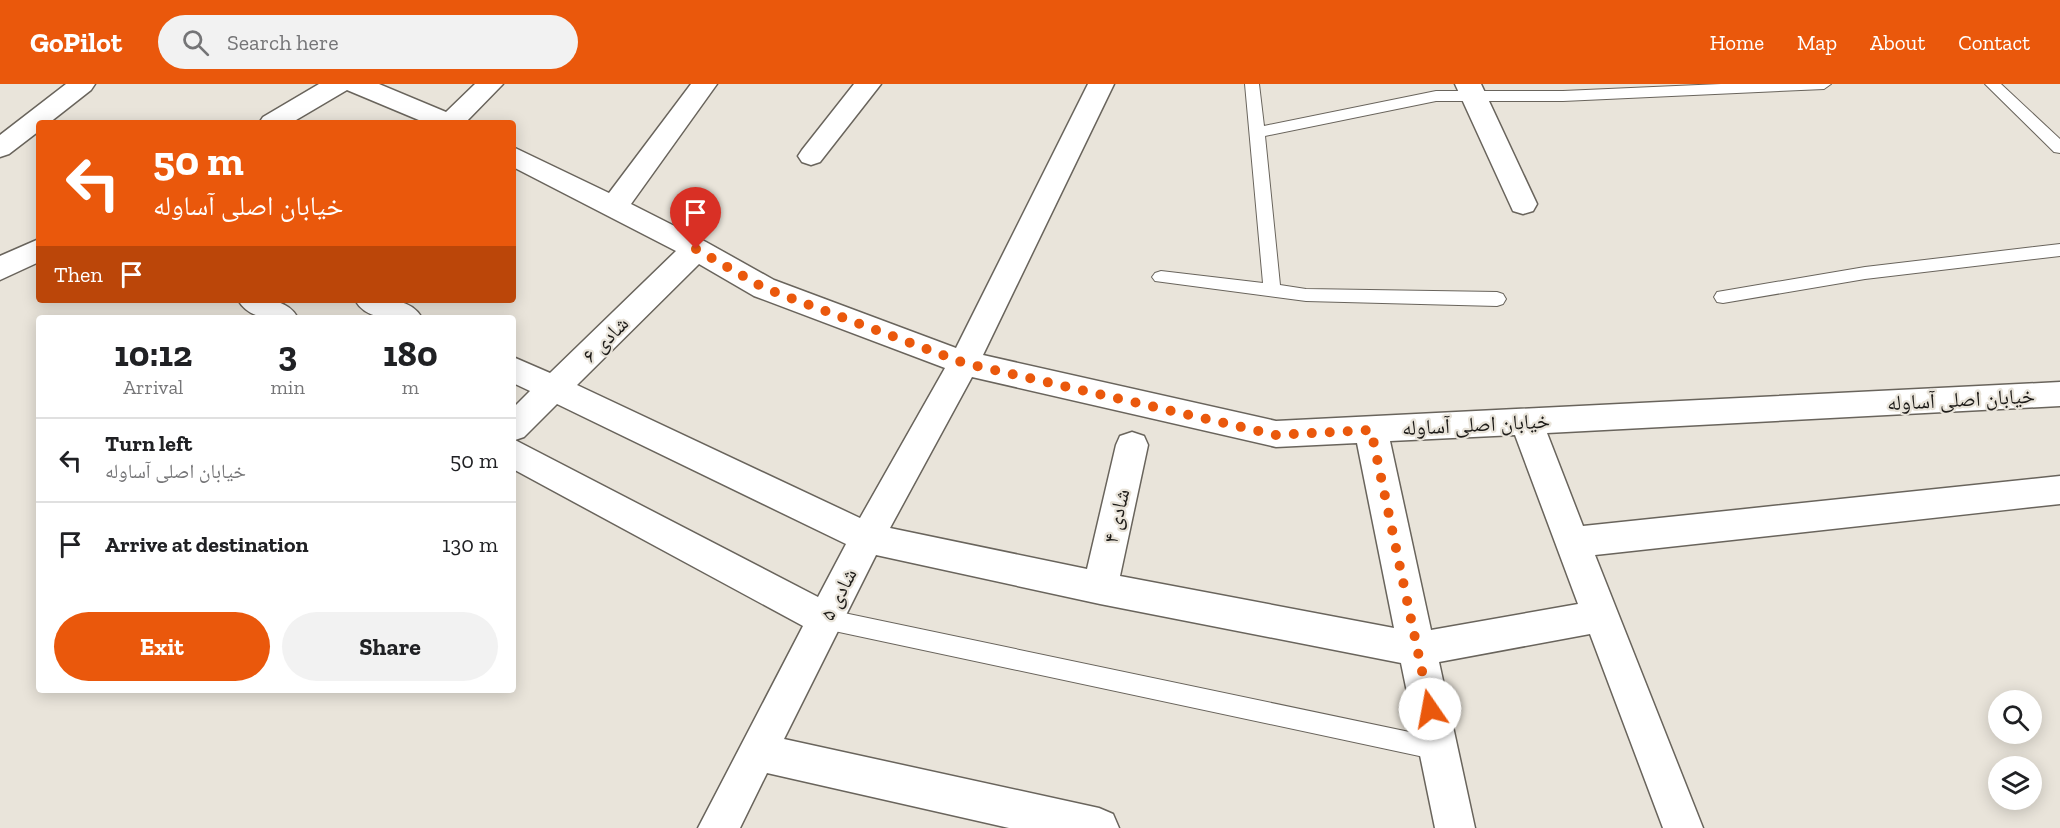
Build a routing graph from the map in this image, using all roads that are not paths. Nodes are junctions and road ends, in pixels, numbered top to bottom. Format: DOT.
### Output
graph roads {
  1 [pos="82,84"];
  2 [pos="338,84"];
  3 [pos="356,84"];
  4 [pos="490,84"];
  5 [pos="704,84"];
  6 [pos="868,84"];
  7 [pos="1101,84"];
  8 [pos="1252,84"];
  9 [pos="1824,84"];
  10 [pos="1992,84"];
  11 [pos="1471,90"];
  12 [pos="277,120"];
  13 [pos="443,120"];
  14 [pos="453,120"];
  15 [pos="1257,133"];
  16 [pos="0,148"];
  17 [pos="2060,148"];
  18 [pos="811,156"];
  19 [pos="516,158"];
  20 [pos="1523,204"];
  21 [pos="614,207"];
  22 [pos="696,249"];
  23 [pos="2060,250"];
  24 [pos="36,251"];
  25 [pos="0,269"];
  26 [pos="1161,277"];
  27 [pos="1272,291"];
  28 [pos="1723,297"];
  29 [pos="1497,298"];
  30 [pos="258,303"];
  31 [pos="376,303"];
  32 [pos="278,315"];
  33 [pos="401,315"];
  34 [pos="964,363"];
  35 [pos="516,370"];
  36 [pos="555,389"];
  37 [pos="2060,394"];
  38 [pos="1526,422"];
  39 [pos="516,425"];
  40 [pos="1371,430"];
  41 [pos="1132,445"];
  42 [pos="516,455"];
  43 [pos="2060,490"];
  44 [pos="867,538"];
  45 [pos="1573,542"];
  46 [pos="1100,588"];
  47 [pos="1601,616"];
  48 [pos="825,619"];
  49 [pos="1418,649"];
  50 [pos="1438,749"];
  51 [pos="757,752"];
  52 [pos="717,828"];
  53 [pos="1099,828"];
  54 [pos="1455,828"];
  55 [pos="1683,828"];
  1 -- 16 [label="street"];
  2 -- 12 [label="street"];
  3 -- 13 [label="street"];
  4 -- 14 [label="street"];
  5 -- 21 [label="street"];
  6 -- 18 [label="street"];
  7 -- 34 [label="street, شادی ۵"];
  8 -- 15 [label="lane"];
  9 -- 11 [label="lane"];
  10 -- 17 [label="lane"];
  11 -- 15 [label="lane"];
  11 -- 20 [label="street"];
  15 -- 27 [label="lane"];
  19 -- 21 [label="street, خیابان اصلی آساوله"];
  21 -- 22 [label="street, خیابان اصلی آساوله"];
  22 -- 34 [label="street, خیابان اصلی آساوله"];
  22 -- 36 [label="street, شادی ۶"];
  23 -- 28 [label="lane"];
  24 -- 25 [label="street"];
  26 -- 27 [label="lane"];
  27 -- 29 [label="lane"];
  30 -- 32 [label="street"];
  31 -- 33 [label="street"];
  34 -- 40 [label="street, خیابان اصلی آساوله"];
  34 -- 44 [label="street, شادی ۵"];
  35 -- 36 [label="street"];
  36 -- 39 [label="street, شادی ۶"];
  36 -- 44 [label="street"];
  37 -- 38 [label="street, خیابان اصلی آساوله"];
  38 -- 40 [label="street, خیابان اصلی آساوله"];
  38 -- 45 [label="street"];
  40 -- 49 [label="street"];
  41 -- 46 [label="street, شادی ۴"];
  42 -- 48 [label="street"];
  43 -- 45 [label="street"];
  44 -- 46 [label="street"];
  44 -- 48 [label="street, شادی ۵"];
  45 -- 47 [label="street"];
  46 -- 49 [label="street"];
  47 -- 49 [label="street"];
  47 -- 55 [label="street"];
  48 -- 50 [label="lane"];
  48 -- 51 [label="street, شادی ۵"];
  49 -- 50 [label="street"];
  50 -- 54 [label="street"];
  51 -- 52 [label="street, شادی ۵"];
  51 -- 53 [label="street"];
}
